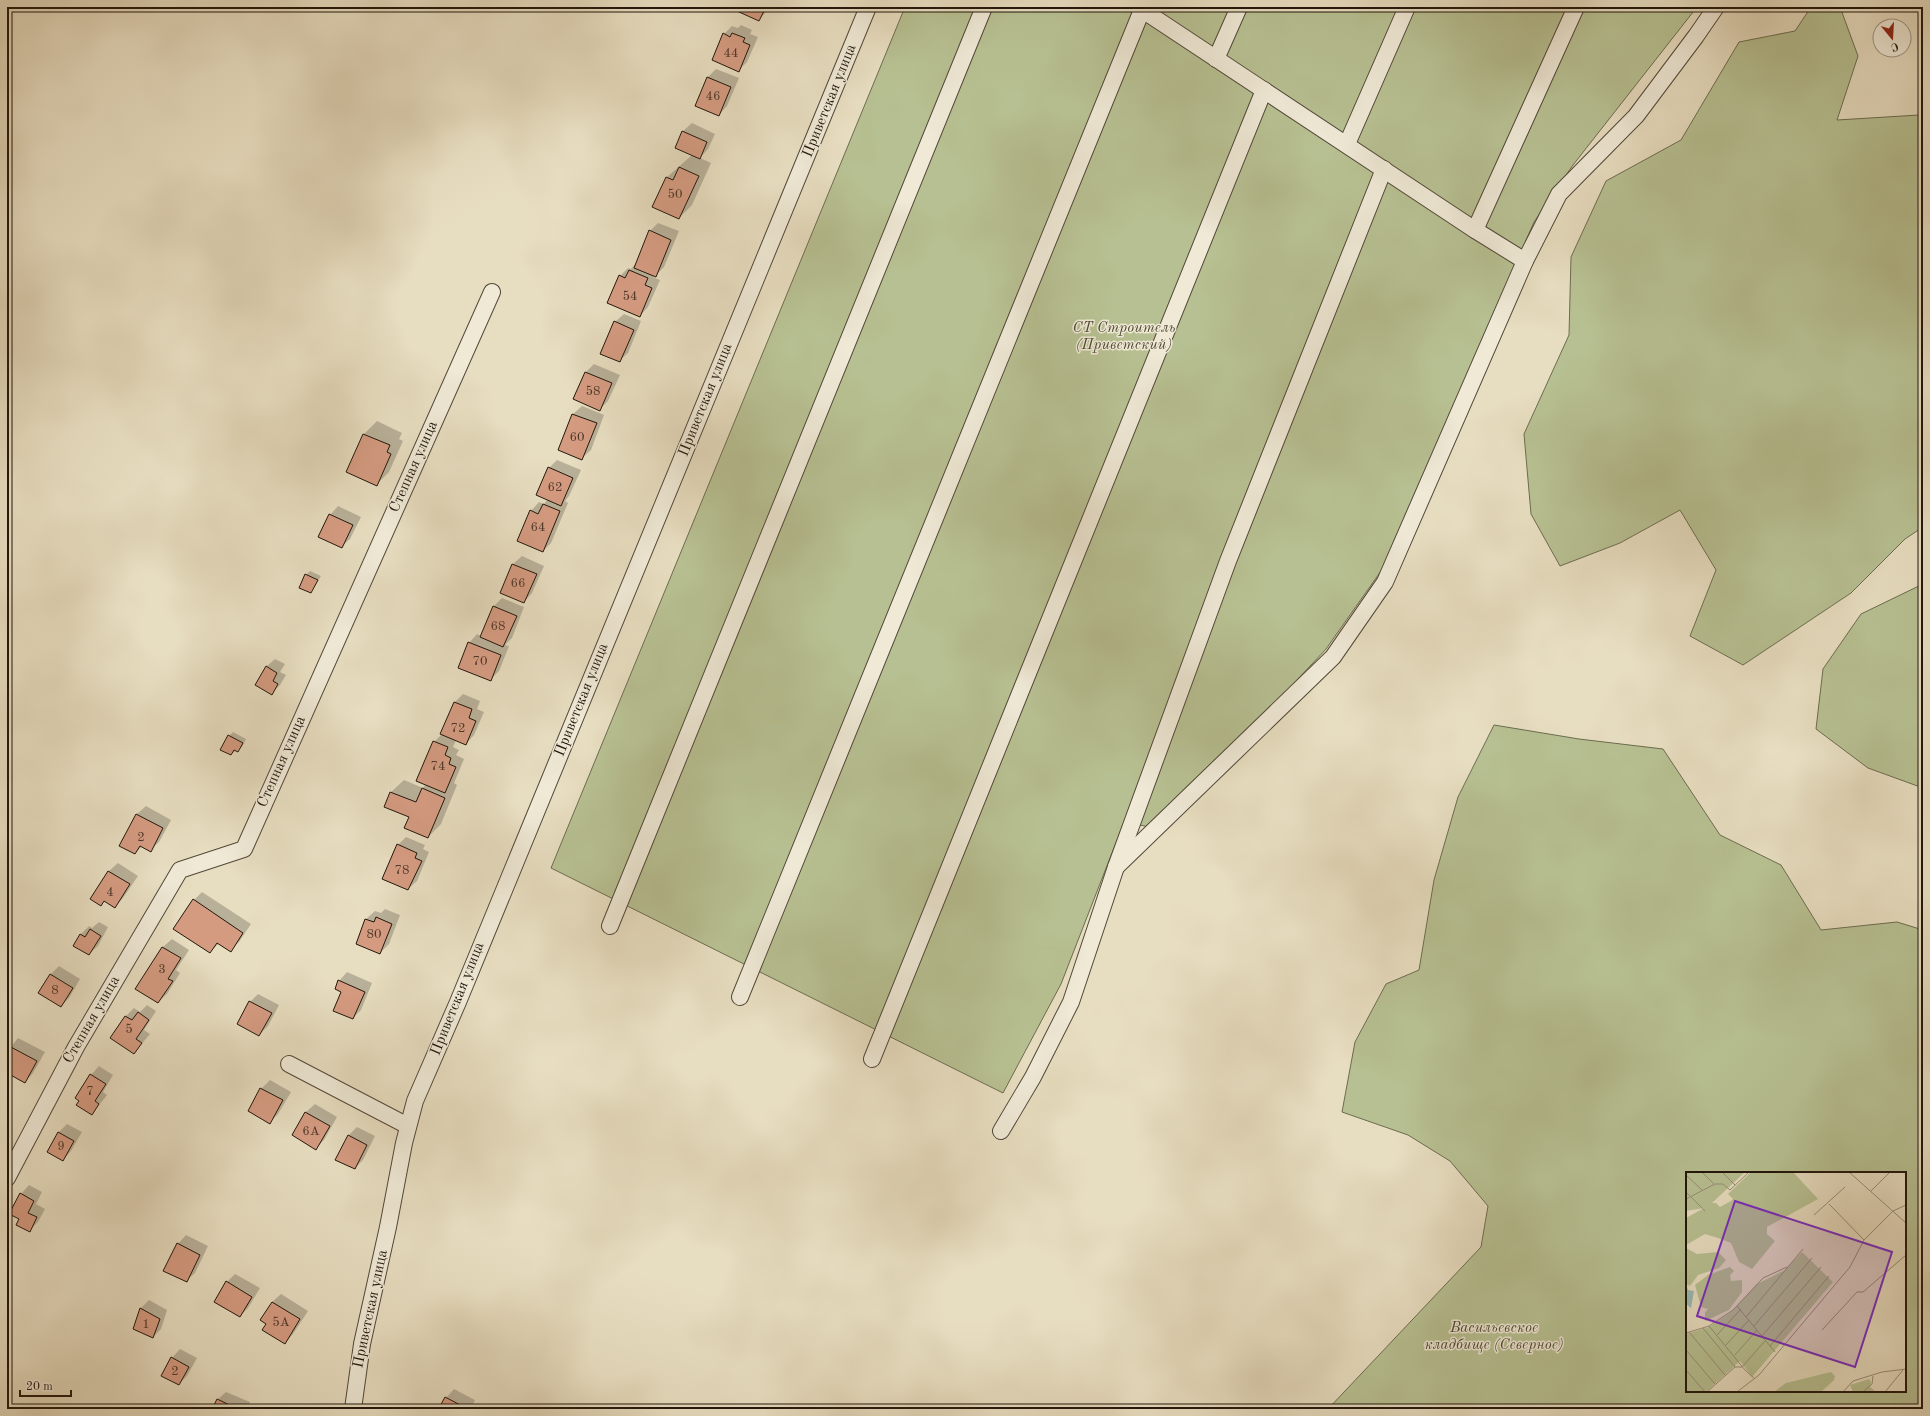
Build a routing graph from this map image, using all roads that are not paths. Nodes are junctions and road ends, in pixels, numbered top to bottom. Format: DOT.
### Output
graph roads {
  1 [pos="868,7"];
  2 [pos="984,7"];
  3 [pos="1239,7"];
  4 [pos="1407,7"];
  5 [pos="1576,7"];
  6 [pos="1716,7"];
  7 [pos="1140,8"];
  8 [pos="1216,59"];
  9 [pos="1264,90"];
  10 [pos="1347,144"];
  11 [pos="1384,169"];
  12 [pos="1475,230"];
  13 [pos="1525,261"];
  14 [pos="492,292"];
  15 [pos="1116,867"];
  16 [pos="610,926"];
  17 [pos="740,996"];
  18 [pos="872,1059"];
  19 [pos="289,1064"];
  20 [pos="408,1126"];
  21 [pos="1001,1131"];
  22 [pos="7,1178"];
  23 [pos="353,1409"];
  1 -- 20 [label="street, Приветская улица"];
  2 -- 16 [label="street"];
  3 -- 8 [label="street"];
  4 -- 10 [label="street"];
  5 -- 12 [label="street"];
  6 -- 13 [label="street"];
  7 -- 8 [label="street"];
  7 -- 17 [label="street"];
  8 -- 9 [label="street"];
  9 -- 10 [label="street"];
  9 -- 18 [label="street"];
  10 -- 11 [label="street"];
  11 -- 12 [label="street"];
  11 -- 15 [label="street"];
  12 -- 13 [label="street"];
  13 -- 15 [label="street"];
  14 -- 22 [label="street, Степная улица"];
  15 -- 21 [label="street"];
  19 -- 20 [label="street"];
  20 -- 23 [label="street, Приветская улица"];
}
